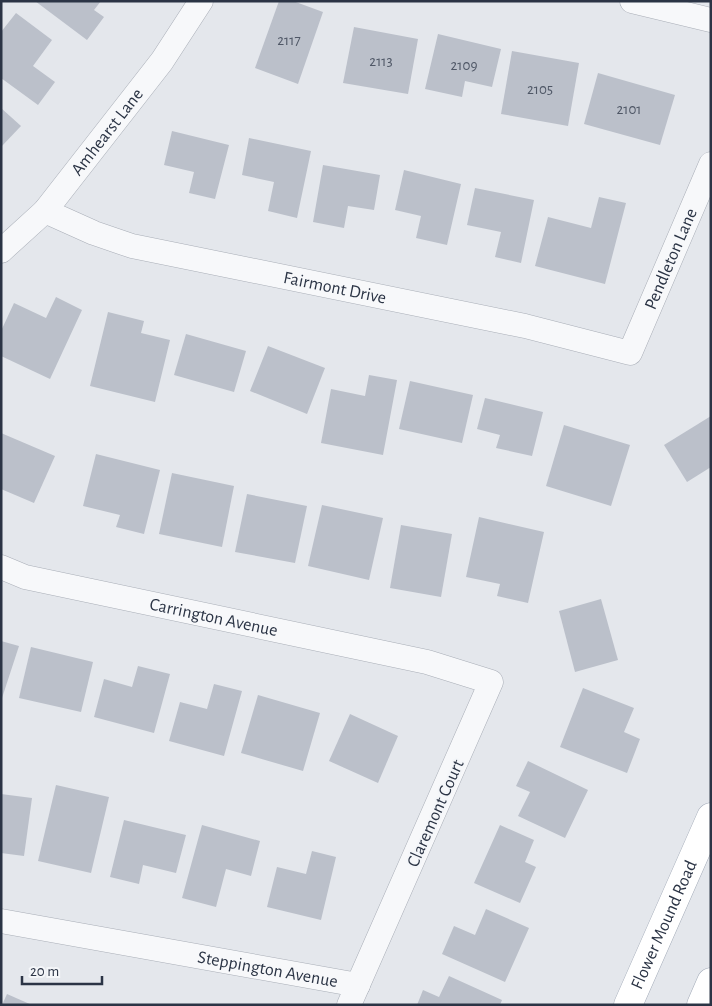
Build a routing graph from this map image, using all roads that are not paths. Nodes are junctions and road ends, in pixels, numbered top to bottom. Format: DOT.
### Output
graph roads {
  1 [pos="201,1"];
  2 [pos="632,1"];
  3 [pos="711,20"];
  4 [pos="711,164"];
  5 [pos="46,211"];
  6 [pos="1,251"];
  7 [pos="630,352"];
  8 [pos="1,567"];
  9 [pos="426,662"];
  10 [pos="711,817"];
  11 [pos="1,921"];
  12 [pos="711,982"];
  13 [pos="353,995"];
  14 [pos="628,1005"];
  15 [pos="701,1005"];
  1 -- 5 [label="street, Amhearst Lane"];
  2 -- 3 [label="street"];
  4 -- 7 [label="street, Pendleton Lane"];
  5 -- 6 [label="street, Amhearst Lane"];
  5 -- 7 [label="street, Fairmont Drive"];
  8 -- 9 [label="street, Carrington Avenue"];
  9 -- 13 [label="street, Claremont Court"];
  10 -- 14 [label="main road, Flower Mound Road"];
  11 -- 13 [label="street, Steppington Avenue"];
  12 -- 15 [label="main road"];
}
